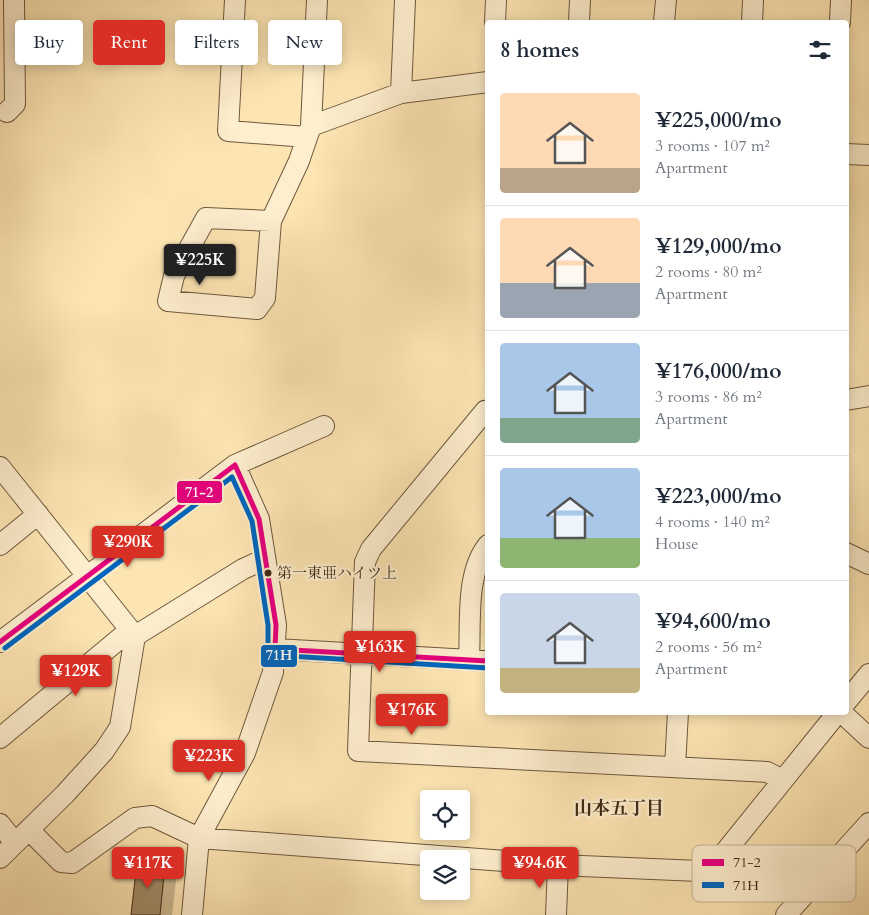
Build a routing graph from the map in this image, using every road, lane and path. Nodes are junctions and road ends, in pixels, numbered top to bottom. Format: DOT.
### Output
graph roads {
  1 [pos="14,0"];
  2 [pos="235,0"];
  3 [pos="317,0"];
  4 [pos="405,0"];
  5 [pos="496,0"];
  6 [pos="580,0"];
  7 [pos="666,0"];
  8 [pos="753,0"];
  9 [pos="841,0"];
  10 [pos="495,20"];
  11 [pos="579,20"];
  12 [pos="664,20"];
  13 [pos="752,20"];
  14 [pos="840,20"];
  15 [pos="485,82"];
  16 [pos="401,93"];
  17 [pos="7,112"];
  18 [pos="309,131"];
  19 [pos="849,154"];
  20 [pos="869,155"];
  21 [pos="271,221"];
  22 [pos="869,396"];
  23 [pos="849,399"];
  24 [pos="485,411"];
  25 [pos="324,426"];
  26 [pos="235,465"];
  27 [pos="0,467"];
  28 [pos="38,514"];
  29 [pos="0,545"];
  30 [pos="485,548"];
  31 [pos="849,554"];
  32 [pos="266,559"];
  33 [pos="869,564"];
  34 [pos="88,576"];
  35 [pos="133,633"];
  36 [pos="0,642"];
  37 [pos="275,649"];
  38 [pos="362,654"];
  39 [pos="478,661"];
  40 [pos="869,674"];
  41 [pos="849,698"];
  42 [pos="678,715"];
  43 [pos="837,715"];
  44 [pos="842,715"];
  45 [pos="0,738"];
  46 [pos="869,738"];
  47 [pos="675,767"];
  48 [pos="783,780"];
  49 [pos="869,823"];
  50 [pos="0,824"];
  51 [pos="22,836"];
  52 [pos="199,838"];
  53 [pos="730,845"];
  54 [pos="849,845"];
  55 [pos="0,858"];
  56 [pos="558,865"];
  57 [pos="692,871"];
  58 [pos="798,902"];
  59 [pos="197,914"];
  60 [pos="556,915"];
  61 [pos="786,915"];
  1 -- 17 [label="street"];
  2 -- 18 [label="street"];
  3 -- 18 [label="street"];
  4 -- 16 [label="street"];
  5 -- 10 [label="street"];
  6 -- 11 [label="street"];
  7 -- 12 [label="street"];
  8 -- 13 [label="street"];
  9 -- 14 [label="street"];
  15 -- 16 [label="street"];
  16 -- 18 [label="street"];
  18 -- 21 [label="street"];
  19 -- 20 [label="street"];
  21 -- 21 [label="street"];
  22 -- 23 [label="street"];
  24 -- 38 [label="street"];
  25 -- 26 [label="street"];
  26 -- 32 [label="street"];
  26 -- 34 [label="street"];
  27 -- 28 [label="street"];
  28 -- 29 [label="street"];
  28 -- 34 [label="street"];
  30 -- 39 [label="street"];
  31 -- 33 [label="street"];
  32 -- 35 [label="street"];
  32 -- 37 [label="street"];
  34 -- 35 [label="street"];
  34 -- 36 [label="street"];
  35 -- 45 [label="street"];
  35 -- 51 [label="street"];
  37 -- 38 [label="street"];
  37 -- 52 [label="street"];
  38 -- 39 [label="street"];
  38 -- 47 [label="street"];
  40 -- 41 [label="street"];
  42 -- 47 [label="street"];
  43 -- 48 [label="street"];
  44 -- 46 [label="street"];
  47 -- 48 [label="street"];
  48 -- 53 [label="street"];
  49 -- 54 [label="street"];
  50 -- 51 [label="street"];
  51 -- 52 [label="street"];
  51 -- 55 [label="street"];
  52 -- 56 [label="street"];
  52 -- 59 [label="street"];
  56 -- 57 [label="street"];
  56 -- 60 [label="street"];
  58 -- 61 [label="street"];
}
